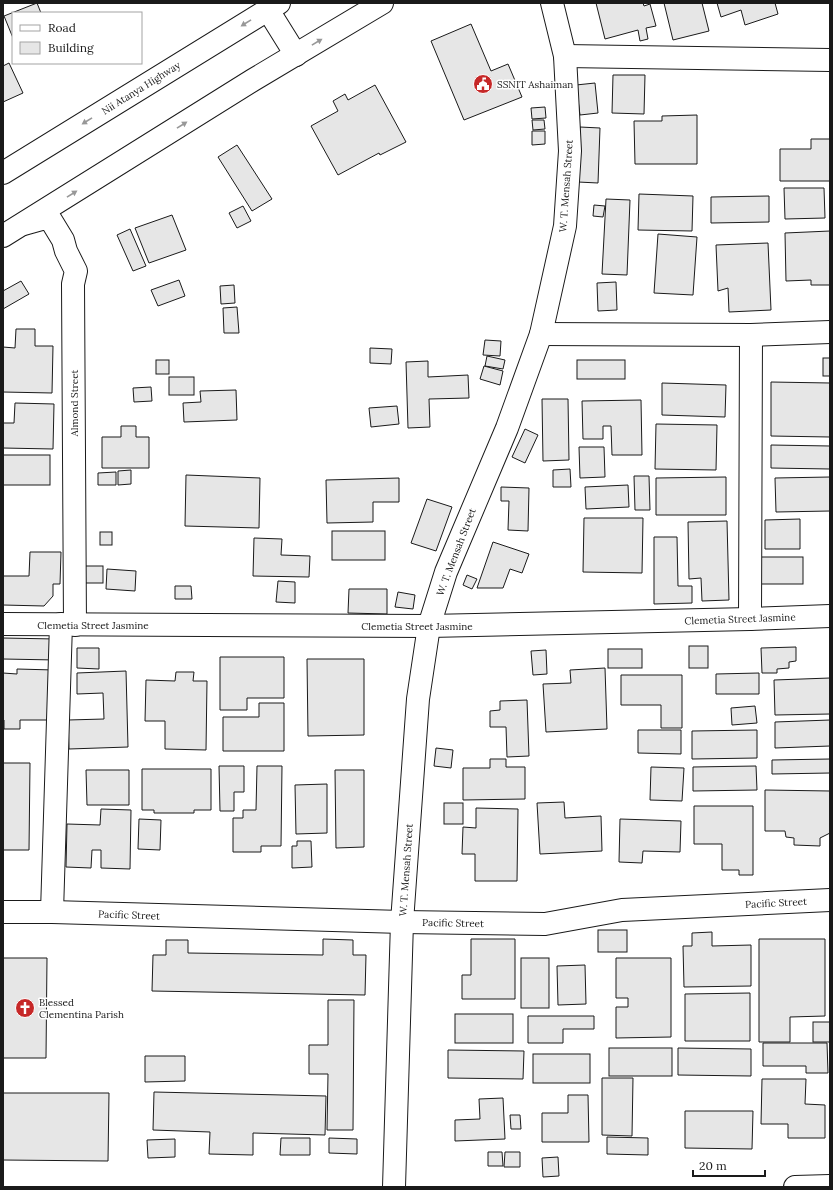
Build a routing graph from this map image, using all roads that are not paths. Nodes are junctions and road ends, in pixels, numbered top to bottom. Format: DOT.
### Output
graph roads {
  1 [pos="382,3"];
  2 [pos="552,3"];
  3 [pos="273,6"];
  4 [pos="296,54"];
  5 [pos="565,56"];
  6 [pos="830,60"];
  7 [pos="3,173"];
  8 [pos="22,224"];
  9 [pos="3,236"];
  10 [pos="830,332"];
  11 [pos="541,334"];
  12 [pos="751,335"];
  13 [pos="830,616"];
  14 [pos="750,619"];
  15 [pos="3,624"];
  16 [pos="68,625"];
  17 [pos="429,626"];
  18 [pos="830,900"];
  19 [pos="3,912"];
  20 [pos="52,912"];
  21 [pos="402,922"];
  22 [pos="830,1186"];
  23 [pos="394,1187"];
  24 [pos="795,1187"];
  4 -- 1 [label="street, one-way"];
  2 -- 5 [label="street, W. T. Mensah Street"];
  3 -- 4 [label="street"];
  3 -- 7 [label="street, Nii Atanya Highway, one-way"];
  8 -- 4 [label="street, one-way"];
  5 -- 6 [label="street"];
  5 -- 11 [label="street, W. T. Mensah Street"];
  8 -- 9 [label="street"];
  8 -- 16 [label="street, Almond Street"];
  10 -- 12 [label="street"];
  11 -- 12 [label="street"];
  11 -- 17 [label="street, W. T. Mensah Street"];
  12 -- 14 [label="street"];
  13 -- 14 [label="street, Clemetia Street Jasmine"];
  14 -- 17 [label="street, Clemetia Street Jasmine"];
  15 -- 16 [label="street, Clemetia Street Jasmine"];
  16 -- 17 [label="street, Clemetia Street Jasmine"];
  16 -- 20 [label="street"];
  17 -- 21 [label="street, W. T. Mensah Street"];
  18 -- 21 [label="street, Pacific Street"];
  19 -- 20 [label="street, Pacific Street"];
  20 -- 21 [label="street, Pacific Street"];
  21 -- 23 [label="street, W. T. Mensah Street"];
  22 -- 24 [label="street"];
}
